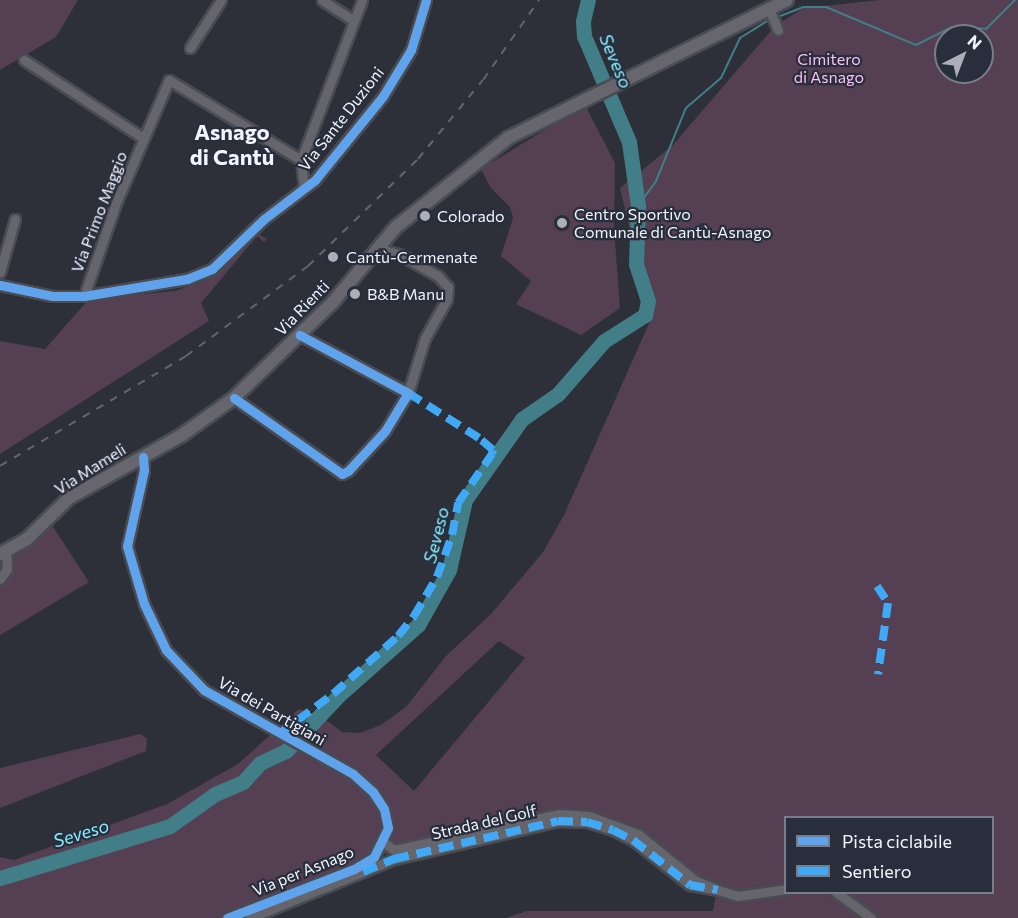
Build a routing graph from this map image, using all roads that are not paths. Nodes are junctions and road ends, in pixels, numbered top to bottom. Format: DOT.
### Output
graph roads {
  1 [pos="221,0"];
  2 [pos="322,0"];
  3 [pos="362,0"];
  4 [pos="426,0"];
  5 [pos="784,1"];
  6 [pos="353,20"];
  7 [pos="189,48"];
  8 [pos="24,60"];
  9 [pos="143,138"];
  10 [pos="301,160"];
  11 [pos="304,188"];
  12 [pos="15,219"];
  13 [pos="377,248"];
  14 [pos="0,272"];
  15 [pos="0,285"];
  16 [pos="84,296"];
  17 [pos="300,335"];
  18 [pos="408,393"];
  19 [pos="234,398"];
  20 [pos="142,457"];
  21 [pos="3,553"];
  22 [pos="0,579"];
  23 [pos="383,842"];
  24 [pos="784,889"];
  25 [pos="718,890"];
  26 [pos="839,894"];
  27 [pos="227,918"];
  28 [pos="250,918"];
  29 [pos="871,918"];
  1 -- 7 [label="street"];
  2 -- 6 [label="street"];
  3 -- 6 [label="street"];
  4 -- 11 [label="street, Via Sante Duzioni"];
  5 -- 13 [label="main road, Via Rienti"];
  6 -- 10 [label="street"];
  8 -- 9 [label="street, Via Primo Maggio"];
  9 -- 10 [label="street, Via Primo Maggio"];
  9 -- 16 [label="street, Via Primo Maggio"];
  10 -- 11 [label="street"];
  11 -- 16 [label="street, Via Sante Duzioni"];
  12 -- 14 [label="street"];
  13 -- 17 [label="main road, Via Rienti"];
  13 -- 18 [label="street"];
  15 -- 16 [label="street, Via Sante Duzioni"];
  17 -- 18 [label="street"];
  17 -- 19 [label="main road, Via Rienti"];
  18 -- 19 [label="street"];
  19 -- 20 [label="main road, Via Rienti"];
  20 -- 21 [label="main road, Via Mameli"];
  20 -- 23 [label="street, Via dei Partigiani"];
  21 -- 22 [label="street"];
  23 -- 25 [label="street, Strada del Golf"];
  23 -- 27 [label="street, Via per Asnago"];
  24 -- 25 [label="street, Strada del Golf"];
  25 -- 28 [label="street, Strada del Golf"];
  26 -- 29 [label="street"];
}
